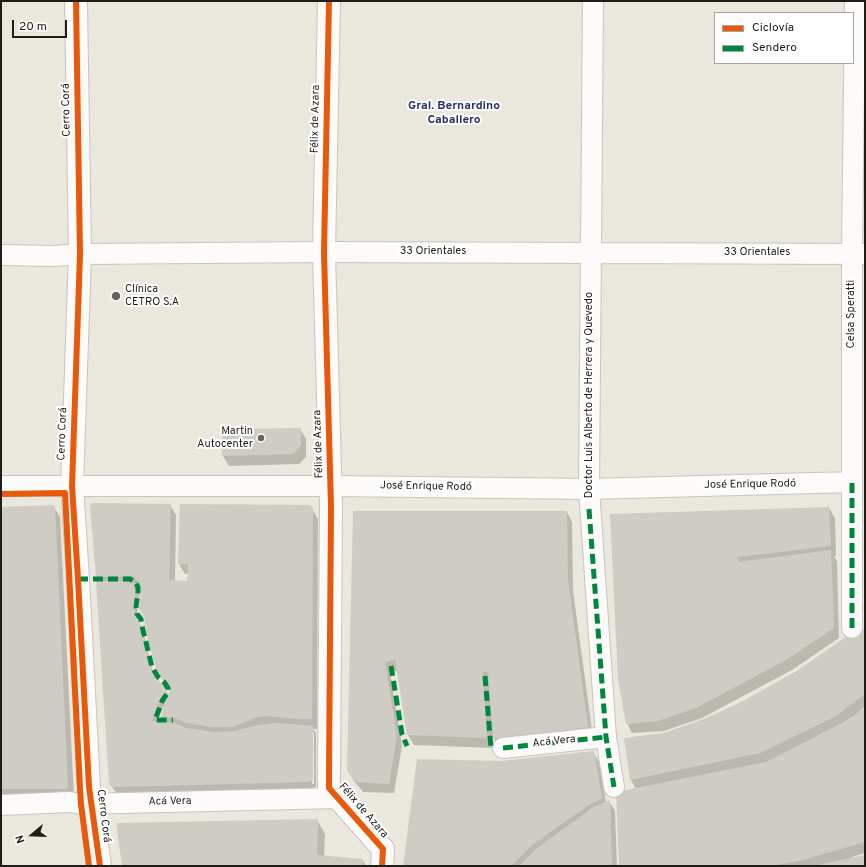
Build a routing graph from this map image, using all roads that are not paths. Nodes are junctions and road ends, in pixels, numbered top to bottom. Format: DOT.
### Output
graph roads {
  1 [pos="76,1"];
  2 [pos="329,1"];
  3 [pos="593,1"];
  4 [pos="855,1"];
  5 [pos="324,252"];
  6 [pos="591,252"];
  7 [pos="80,254"];
  8 [pos="859,254"];
  9 [pos="1,255"];
  10 [pos="852,482"];
  11 [pos="1,486"];
  12 [pos="72,486"];
  13 [pos="330,486"];
  14 [pos="589,489"];
  15 [pos="852,628"];
  16 [pos="606,737"];
  17 [pos="503,748"];
  18 [pos="614,788"];
  19 [pos="339,798"];
  20 [pos="91,804"];
  21 [pos="1,805"];
  22 [pos="100,866"];
  23 [pos="382,866"];
  1 -- 7 [label="street, Cerro Corá"];
  2 -- 5 [label="street, Félix de Azara"];
  3 -- 6 [label="street, Doctor Luis Alberto de Herrera y Quevedo"];
  4 -- 8 [label="street, Celsa Speratti"];
  5 -- 6 [label="street, 33 Orientales"];
  5 -- 7 [label="street, 33 Orientales"];
  5 -- 13 [label="street, Félix de Azara"];
  6 -- 8 [label="street, 33 Orientales"];
  6 -- 14 [label="street, Doctor Luis Alberto de Herrera y Quevedo"];
  7 -- 9 [label="street, 33 Orientales"];
  7 -- 12 [label="street, Cerro Corá"];
  8 -- 10 [label="street, Celsa Speratti"];
  10 -- 14 [label="street, José Enrique Rodó"];
  10 -- 15 [label="street, Celsa Speratti"];
  11 -- 12 [label="street, José Enrique Rodó"];
  12 -- 13 [label="street, José Enrique Rodó"];
  12 -- 20 [label="street, Cerro Corá"];
  13 -- 14 [label="street, José Enrique Rodó"];
  13 -- 19 [label="street, Félix de Azara"];
  14 -- 16 [label="street, Doctor Luis Alberto de Herrera y Quevedo"];
  16 -- 17 [label="street, Acá Vera"];
  16 -- 18 [label="street, Doctor Luis Alberto de Herrera y Quevedo"];
  19 -- 20 [label="street, Acá Vera"];
  19 -- 23 [label="street, Félix de Azara"];
  20 -- 21 [label="street, Acá Vera"];
  20 -- 22 [label="street, Cerro Corá"];
}
